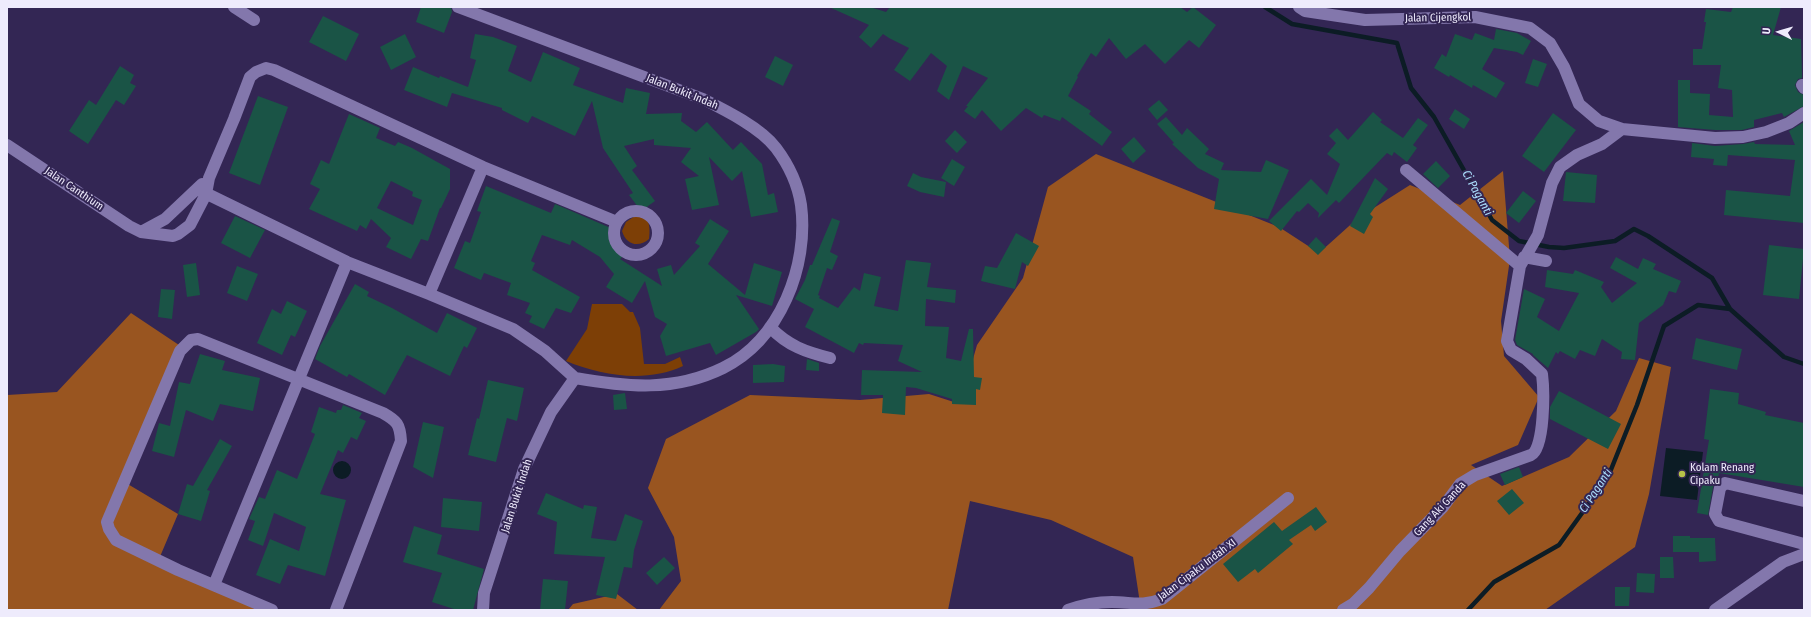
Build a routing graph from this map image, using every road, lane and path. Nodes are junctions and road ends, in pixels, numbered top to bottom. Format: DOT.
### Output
graph roads {
  1 [pos="234,7"];
  2 [pos="458,7"];
  3 [pos="1299,7"];
  4 [pos="254,20"];
  5 [pos="1804,113"];
  6 [pos="1622,129"];
  7 [pos="7,145"];
  8 [pos="484,167"];
  9 [pos="1406,170"];
  10 [pos="201,191"];
  11 [pos="617,222"];
  12 [pos="141,232"];
  13 [pos="1523,259"];
  14 [pos="1546,261"];
  15 [pos="347,262"];
  16 [pos="429,294"];
  17 [pos="770,327"];
  18 [pos="830,358"];
  19 [pos="575,378"];
  20 [pos="298,380"];
  21 [pos="1288,498"];
  22 [pos="1804,501"];
  23 [pos="1804,544"];
  24 [pos="1804,554"];
  25 [pos="214,585"];
  26 [pos="1133,607"];
  27 [pos="272,610"];
  28 [pos="336,610"];
  29 [pos="483,610"];
  30 [pos="1068,610"];
  31 [pos="1343,610"];
  32 [pos="1716,610"];
  1 -- 4 [label="street"];
  2 -- 17 [label="street, Jalan Bukit Indah"];
  3 -- 6 [label="street, Jalan Cijengkol"];
  5 -- 6 [label="street, Jalan Cijengkol"];
  6 -- 13 [label="street"];
  7 -- 12 [label="street, Jalan Canthium"];
  8 -- 10 [label="street, Jalan Canthium"];
  8 -- 11 [label="street"];
  8 -- 16 [label="street"];
  9 -- 13 [label="street"];
  10 -- 12 [label="street"];
  10 -- 12 [label="street, Jalan Canthium"];
  10 -- 15 [label="street"];
  13 -- 14 [label="street"];
  13 -- 31 [label="street, Gang Aki Ganda"];
  15 -- 16 [label="street"];
  15 -- 20 [label="street"];
  16 -- 19 [label="street"];
  17 -- 18 [label="street"];
  17 -- 19 [label="street, Jalan Bukit Indah"];
  19 -- 29 [label="street, Jalan Bukit Indah"];
  20 -- 25 [label="street"];
  20 -- 25 [label="street"];
  20 -- 28 [label="street"];
  21 -- 26 [label="street, Jalan Cipaku Indah XI"];
  22 -- 23 [label="street"];
  24 -- 32 [label="street"];
  25 -- 27 [label="street"];
  26 -- 30 [label="street, Jalan Cipaku Indah XI"];
}
